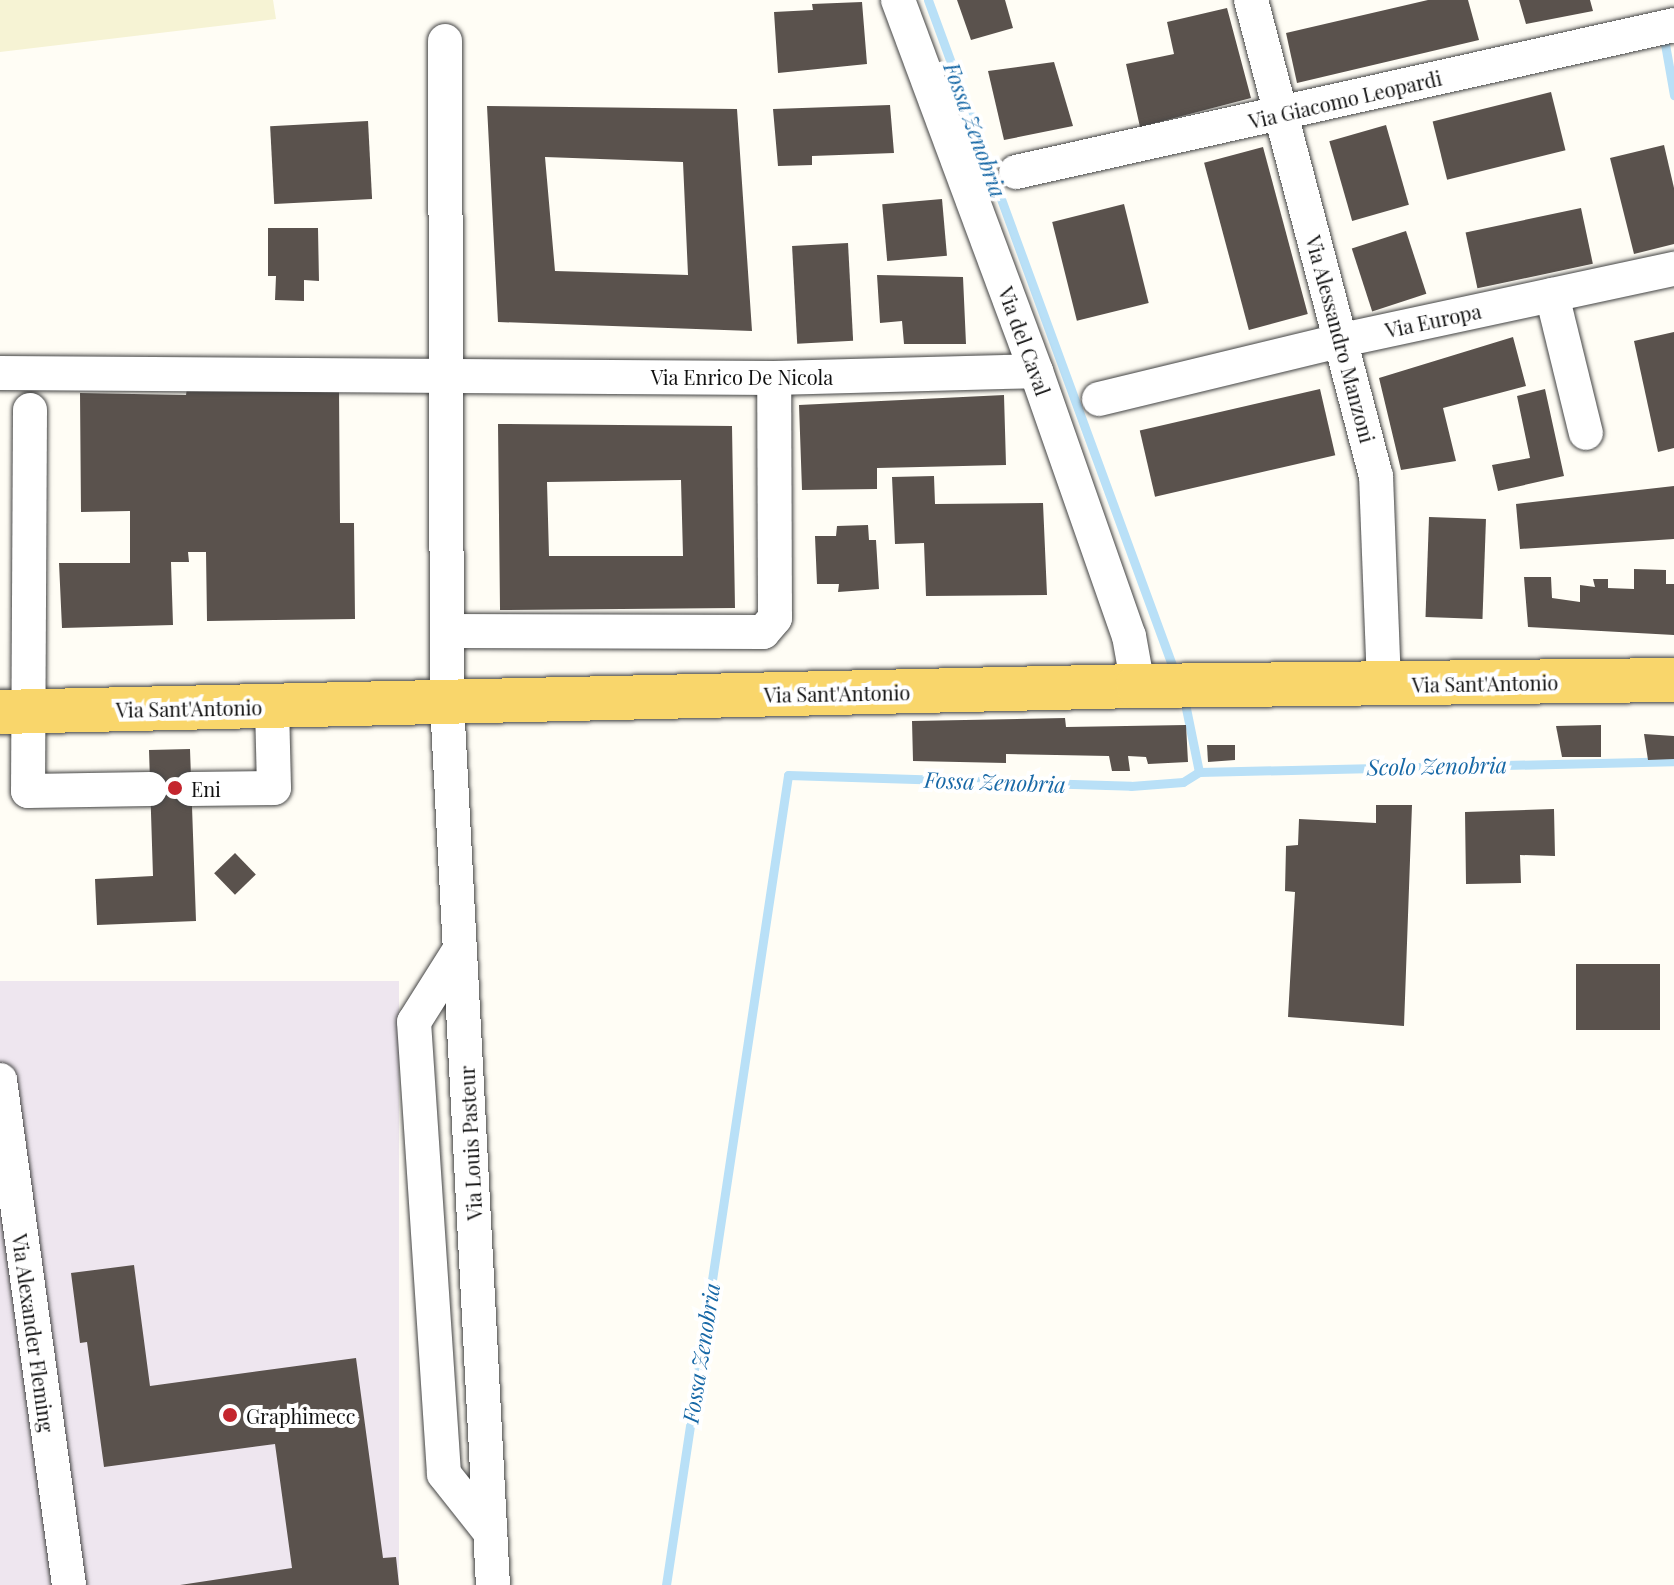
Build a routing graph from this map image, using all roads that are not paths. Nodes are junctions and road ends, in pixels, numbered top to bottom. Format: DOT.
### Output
graph roads {
  1 [pos="898,0"];
  2 [pos="1251,0"];
  3 [pos="1674,25"];
  4 [pos="445,41"];
  5 [pos="1280,113"];
  6 [pos="1016,172"];
  7 [pos="1674,269"];
  8 [pos="1552,295"];
  9 [pos="1342,340"];
  10 [pos="1036,371"];
  11 [pos="448,372"];
  12 [pos="0,373"];
  13 [pos="774,378"];
  14 [pos="1099,399"];
  15 [pos="30,410"];
  16 [pos="1586,433"];
  17 [pos="448,631"];
  18 [pos="1674,680"];
  19 [pos="1384,685"];
  20 [pos="1138,686"];
  21 [pos="447,702"];
  22 [pos="272,706"];
  23 [pos="14,712"];
  24 [pos="150,789"];
  25 [pos="191,789"];
  26 [pos="460,949"];
  27 [pos="0,1080"];
  28 [pos="490,1532"];
  29 [pos="69,1585"];
  30 [pos="493,1585"];
  1 -- 10 [label="street, Via del Caval"];
  2 -- 5 [label="street, Via Alessandro Manzoni"];
  3 -- 5 [label="street, Via Giacomo Leopardi"];
  4 -- 11 [label="street, Via Louis Pasteur"];
  5 -- 6 [label="street, Via Giacomo Leopardi"];
  5 -- 9 [label="street, Via Alessandro Manzoni"];
  7 -- 8 [label="street, Via Europa"];
  8 -- 9 [label="street, Via Europa"];
  8 -- 16 [label="street"];
  9 -- 14 [label="street, Via Europa"];
  9 -- 19 [label="street, Via Alessandro Manzoni"];
  10 -- 13 [label="street, Via Enrico De Nicola"];
  10 -- 20 [label="street, Via del Caval"];
  11 -- 12 [label="street, Via Enrico De Nicola"];
  11 -- 13 [label="street, Via Enrico De Nicola"];
  11 -- 17 [label="street, Via Louis Pasteur"];
  13 -- 17 [label="street"];
  15 -- 23 [label="street"];
  17 -- 21 [label="street, Via Louis Pasteur"];
  18 -- 19 [label="main road, Via Sant'Antonio"];
  19 -- 20 [label="main road, Via Sant'Antonio"];
  20 -- 21 [label="main road, Via Sant'Antonio"];
  21 -- 22 [label="main road, Via Sant'Antonio"];
  21 -- 26 [label="street, Via Louis Pasteur"];
  22 -- 23 [label="main road, Via Sant'Antonio"];
  22 -- 25 [label="street"];
  23 -- 24 [label="street"];
  26 -- 28 [label="street, Via Louis Pasteur"];
  26 -- 28 [label="street"];
  27 -- 29 [label="street, Via Alexander Fleming"];
  28 -- 30 [label="street, Via Louis Pasteur"];
}
